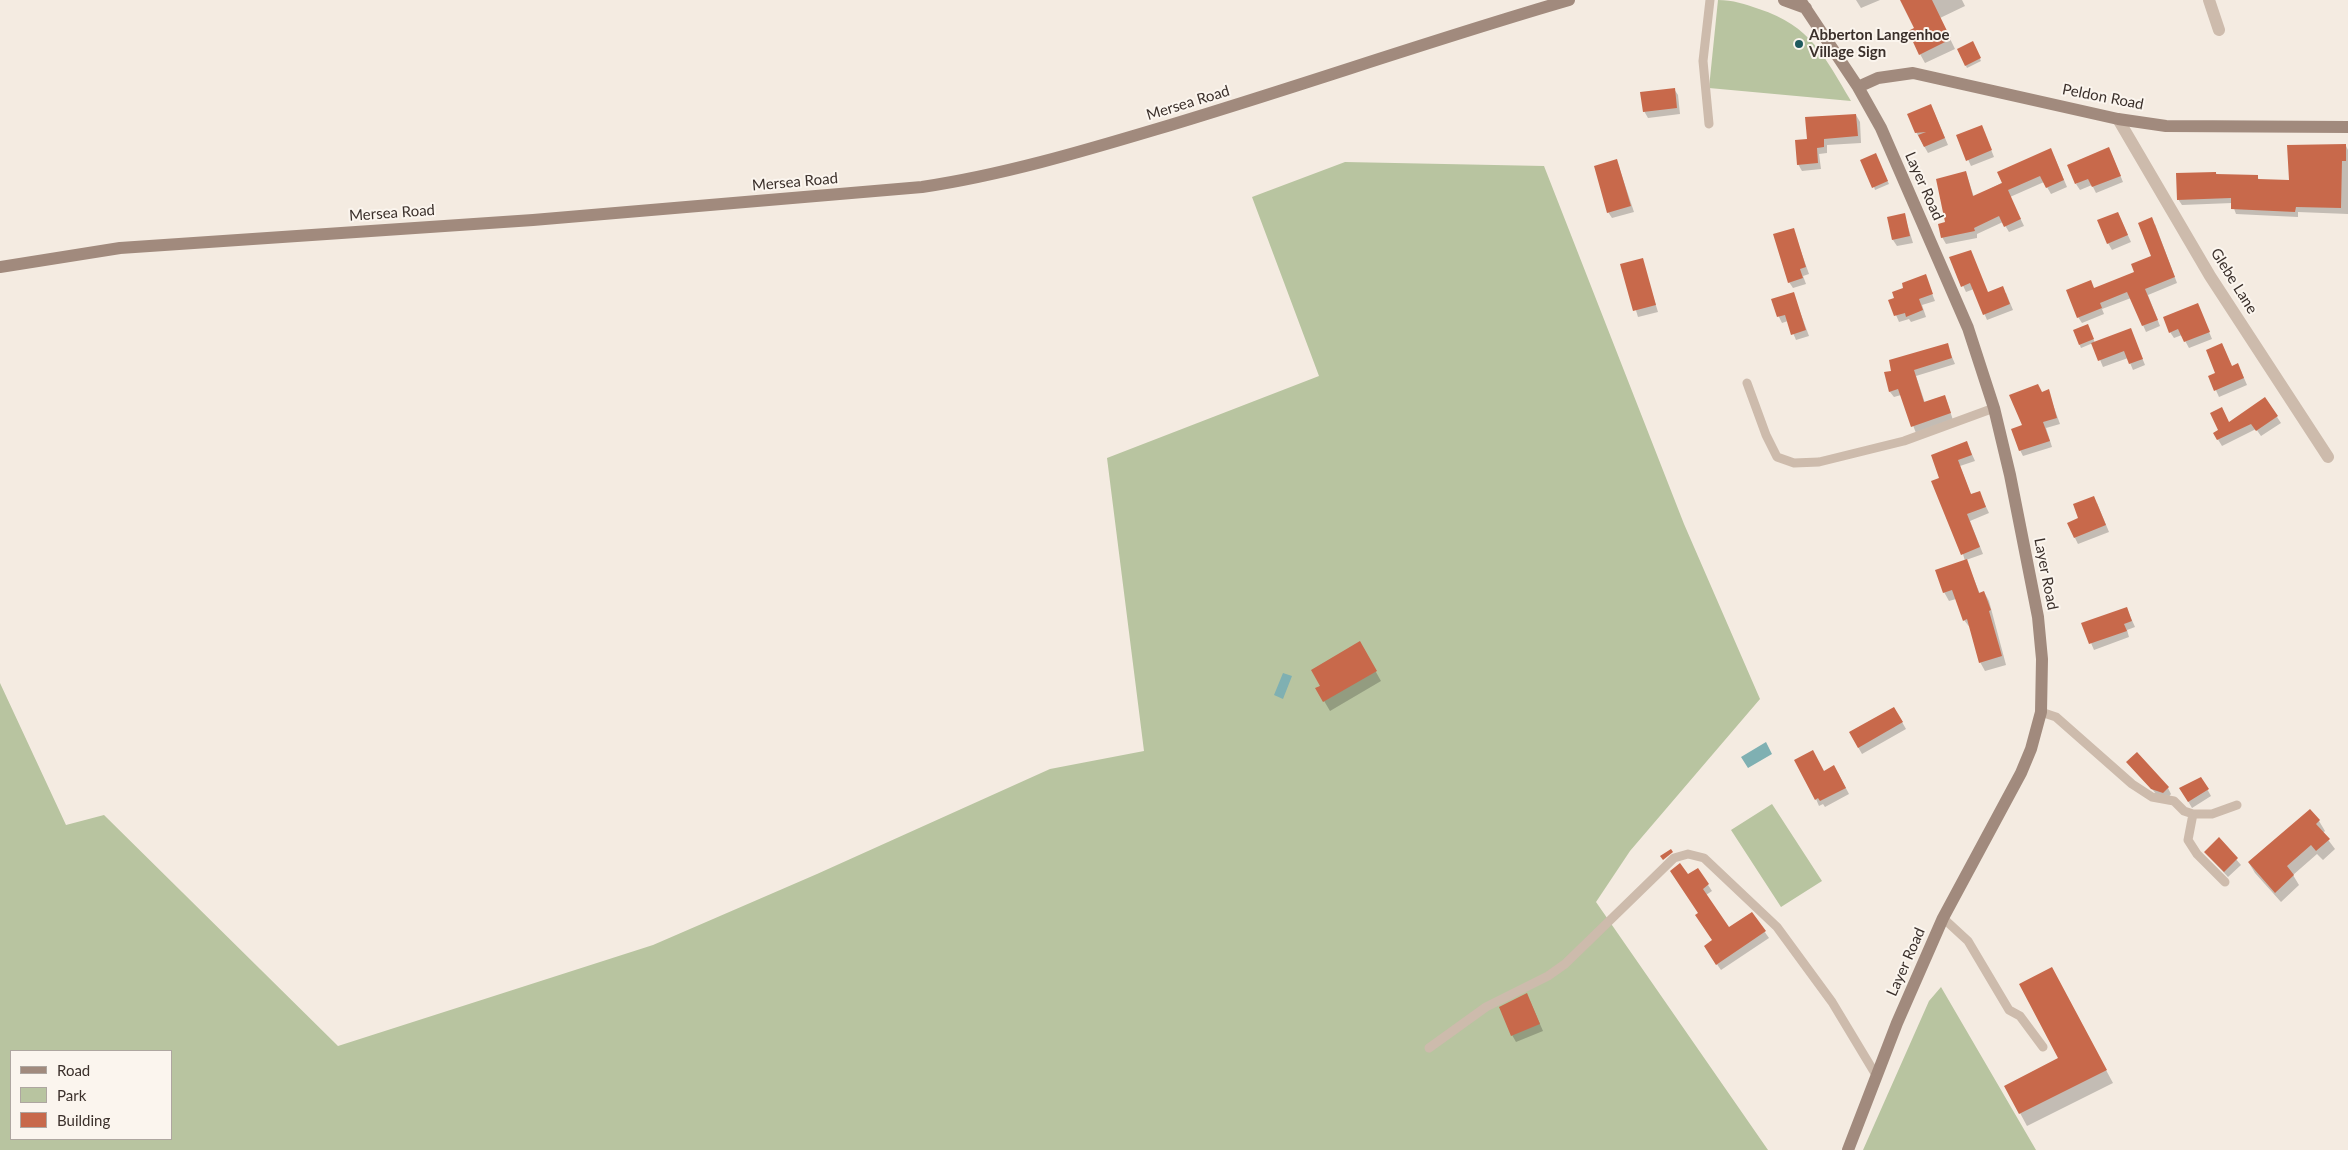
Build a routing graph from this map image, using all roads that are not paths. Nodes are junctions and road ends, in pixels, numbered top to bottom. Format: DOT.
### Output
graph roads {
  1 [pos="1569,0"];
  2 [pos="1710,0"];
  3 [pos="1784,0"];
  4 [pos="2209,0"];
  5 [pos="1803,4"];
  6 [pos="2219,30"];
  7 [pos="1858,87"];
  8 [pos="2118,119"];
  9 [pos="1708,124"];
  10 [pos="2348,127"];
  11 [pos="0,267"];
  12 [pos="1747,383"];
  13 [pos="1994,408"];
  14 [pos="2328,457"];
  15 [pos="2041,712"];
  16 [pos="2237,805"];
  17 [pos="2194,814"];
  18 [pos="2225,882"];
  19 [pos="1943,918"];
  20 [pos="2043,1047"];
  21 [pos="1429,1048"];
  22 [pos="1876,1075"];
  23 [pos="1848,1150"];
  1 -- 11 [label="street, Mersea Road"];
  2 -- 9 [label="lane"];
  3 -- 5 [label="street, Layer Road"];
  4 -- 6 [label="street"];
  5 -- 7 [label="street, Layer Road"];
  7 -- 8 [label="street, Peldon Road"];
  7 -- 13 [label="street, Layer Road"];
  8 -- 10 [label="street, Peldon Road"];
  8 -- 14 [label="street, Glebe Lane"];
  12 -- 13 [label="lane"];
  13 -- 15 [label="street, Layer Road"];
  15 -- 17 [label="lane"];
  15 -- 19 [label="street, Layer Road"];
  16 -- 17 [label="lane"];
  17 -- 18 [label="lane"];
  19 -- 20 [label="lane"];
  19 -- 22 [label="street, Layer Road"];
  21 -- 22 [label="lane"];
  22 -- 23 [label="street, Layer Road"];
}
